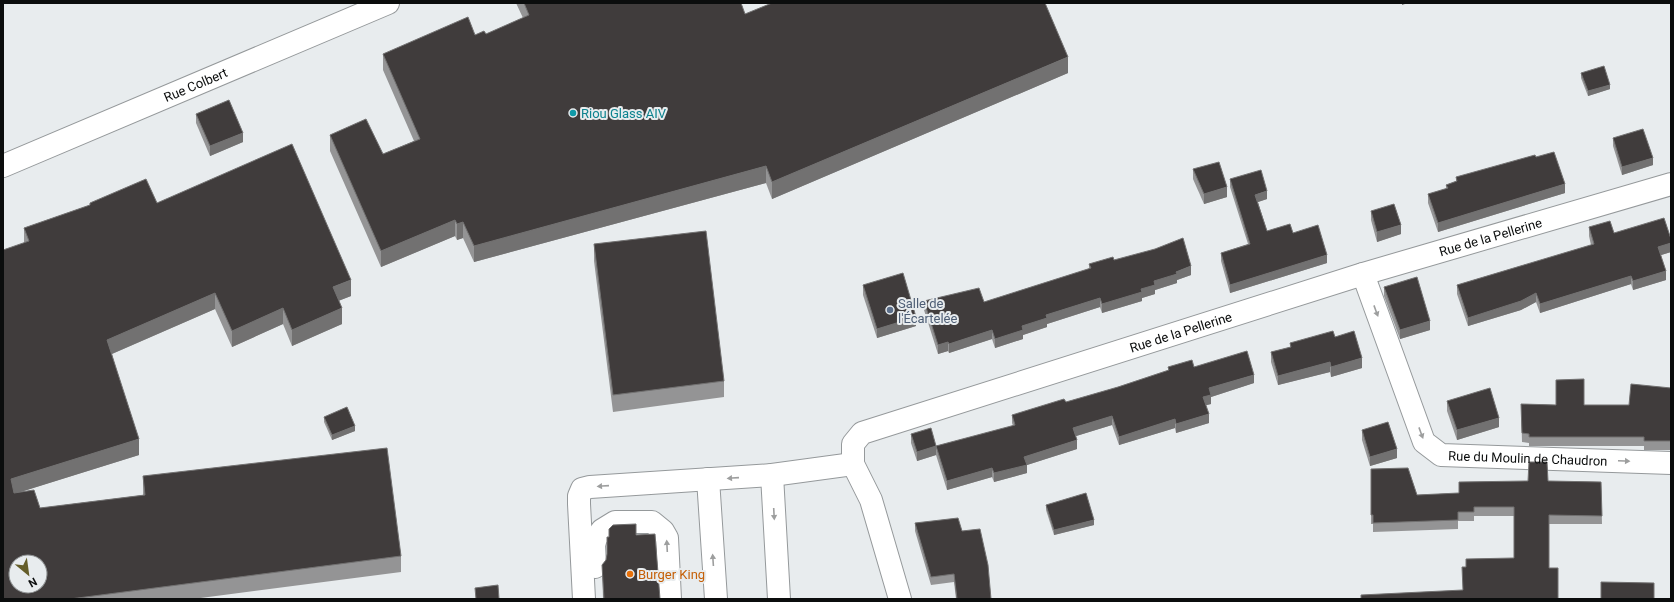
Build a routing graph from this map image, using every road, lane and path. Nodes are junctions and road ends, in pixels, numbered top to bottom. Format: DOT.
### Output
graph roads {
  1 [pos="388,3"];
  2 [pos="3,166"];
  3 [pos="1671,184"];
  4 [pos="1363,274"];
  5 [pos="1671,463"];
  6 [pos="853,464"];
  7 [pos="772,475"];
  8 [pos="708,480"];
  9 [pos="584,599"];
  10 [pos="597,599"];
  11 [pos="670,599"];
  12 [pos="716,599"];
  13 [pos="779,599"];
  14 [pos="900,599"];
  1 -- 2 [label="street, Rue Colbert"];
  3 -- 4 [label="street, Rue de la Pellerine"];
  4 -- 5 [label="street, Rue du Moulin de Chaudron, one-way"];
  4 -- 6 [label="street, Rue de la Pellerine"];
  6 -- 7 [label="street"];
  6 -- 14 [label="street, Rue de la Pellerine"];
  7 -- 8 [label="street, one-way"];
  7 -- 13 [label="street, one-way"];
  8 -- 9 [label="street, one-way"];
  12 -- 8 [label="street, one-way"];
  11 -- 10 [label="street, one-way"];
}
